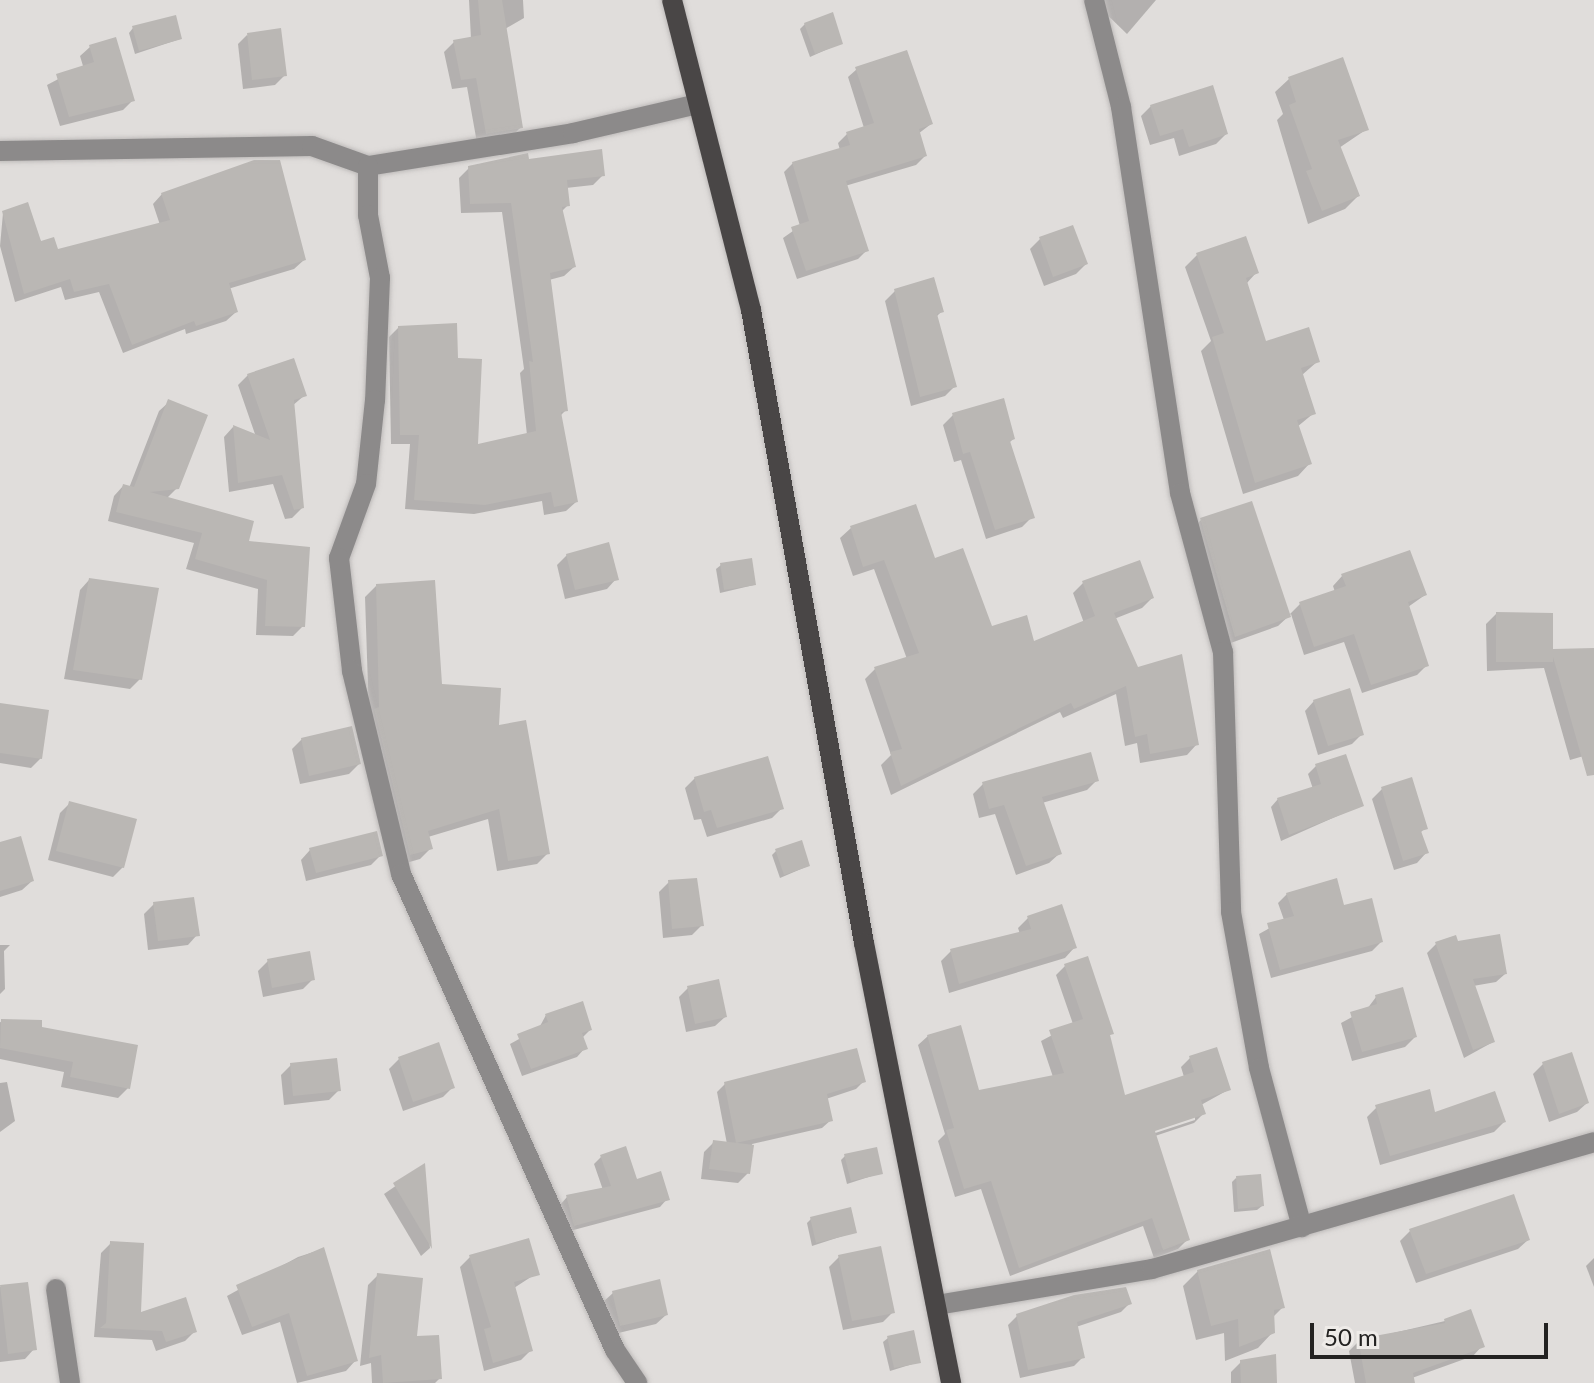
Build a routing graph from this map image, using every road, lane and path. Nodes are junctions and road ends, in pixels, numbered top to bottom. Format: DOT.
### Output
graph roads {
  1 [pos="672,0"];
  2 [pos="1094,0"];
  3 [pos="698,104"];
  4 [pos="0,151"];
  5 [pos="368,166"];
  6 [pos="1594,1142"];
  7 [pos="1302,1227"];
  8 [pos="56,1289"];
  9 [pos="937,1305"];
  10 [pos="70,1383"];
  11 [pos="637,1383"];
  12 [pos="949,1383"];
  1 -- 3 [label="main road"];
  2 -- 7 [label="street"];
  3 -- 5 [label="street"];
  3 -- 9 [label="main road"];
  4 -- 5 [label="street"];
  5 -- 11 [label="street"];
  6 -- 7 [label="street"];
  7 -- 9 [label="street"];
  8 -- 10 [label="street"];
  9 -- 12 [label="main road"];
}
